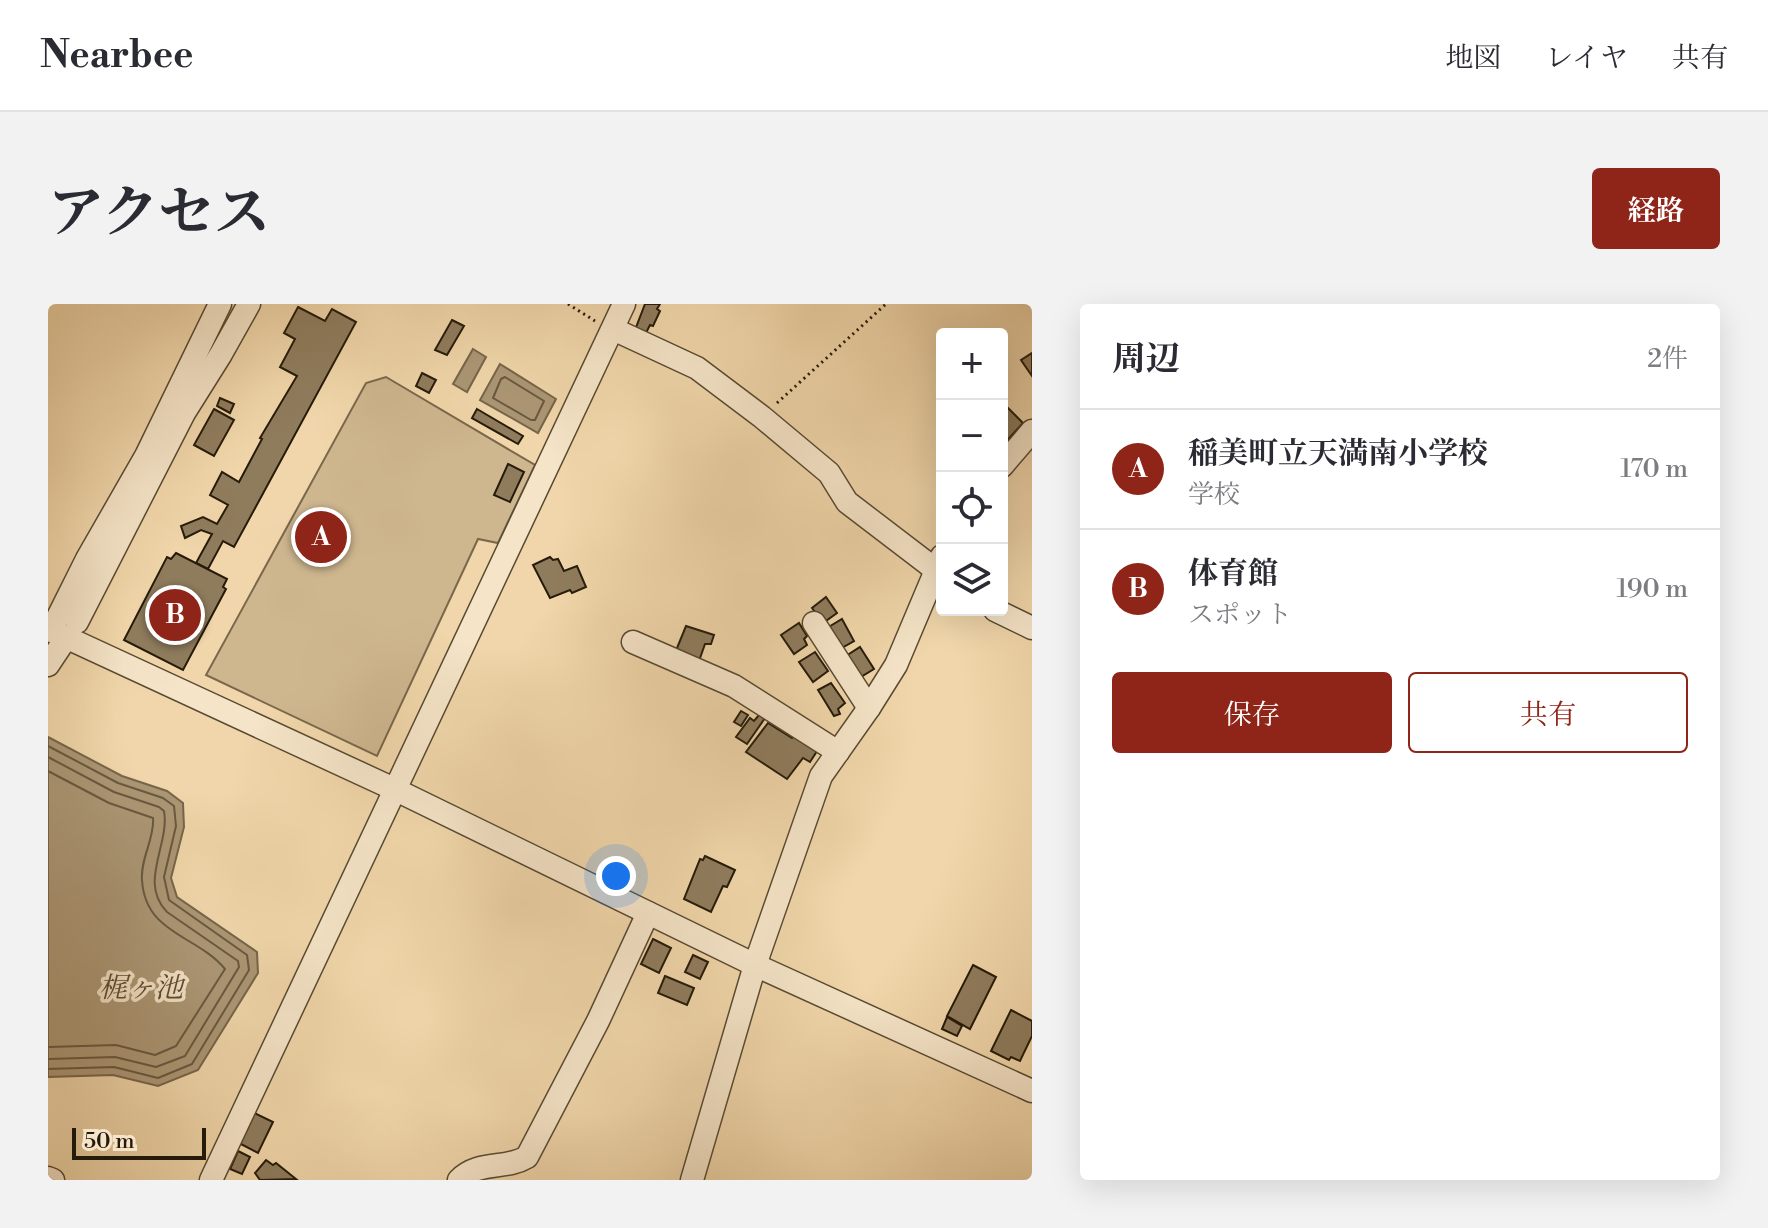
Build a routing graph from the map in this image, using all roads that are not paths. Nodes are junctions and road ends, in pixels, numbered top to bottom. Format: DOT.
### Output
graph roads {
  1 [pos="220,304"];
  2 [pos="249,304"];
  3 [pos="624,304"];
  4 [pos="613,329"];
  5 [pos="1032,431"];
  6 [pos="1008,459"];
  7 [pos="936,565"];
  8 [pos="936,577"];
  9 [pos="1007,616"];
  10 [pos="814,623"];
  11 [pos="1032,628"];
  12 [pos="61,630"];
  13 [pos="633,642"];
  14 [pos="48,665"];
  15 [pos="869,708"];
  16 [pos="838,752"];
  17 [pos="394,789"];
  18 [pos="648,913"];
  19 [pos="755,965"];
  20 [pos="1032,1091"];
  21 [pos="211,1180"];
  22 [pos="459,1180"];
  23 [pos="692,1180"];
  1 -- 12 [label="street"];
  2 -- 12 [label="street"];
  3 -- 4 [label="street"];
  4 -- 7 [label="street"];
  4 -- 17 [label="street"];
  5 -- 6 [label="street"];
  8 -- 15 [label="street"];
  9 -- 11 [label="street"];
  10 -- 15 [label="street"];
  12 -- 14 [label="street"];
  12 -- 17 [label="street"];
  13 -- 16 [label="street"];
  15 -- 16 [label="street"];
  16 -- 19 [label="street"];
  17 -- 18 [label="street"];
  17 -- 21 [label="street"];
  18 -- 19 [label="street"];
  18 -- 22 [label="street"];
  19 -- 20 [label="street"];
  19 -- 23 [label="street"];
}
